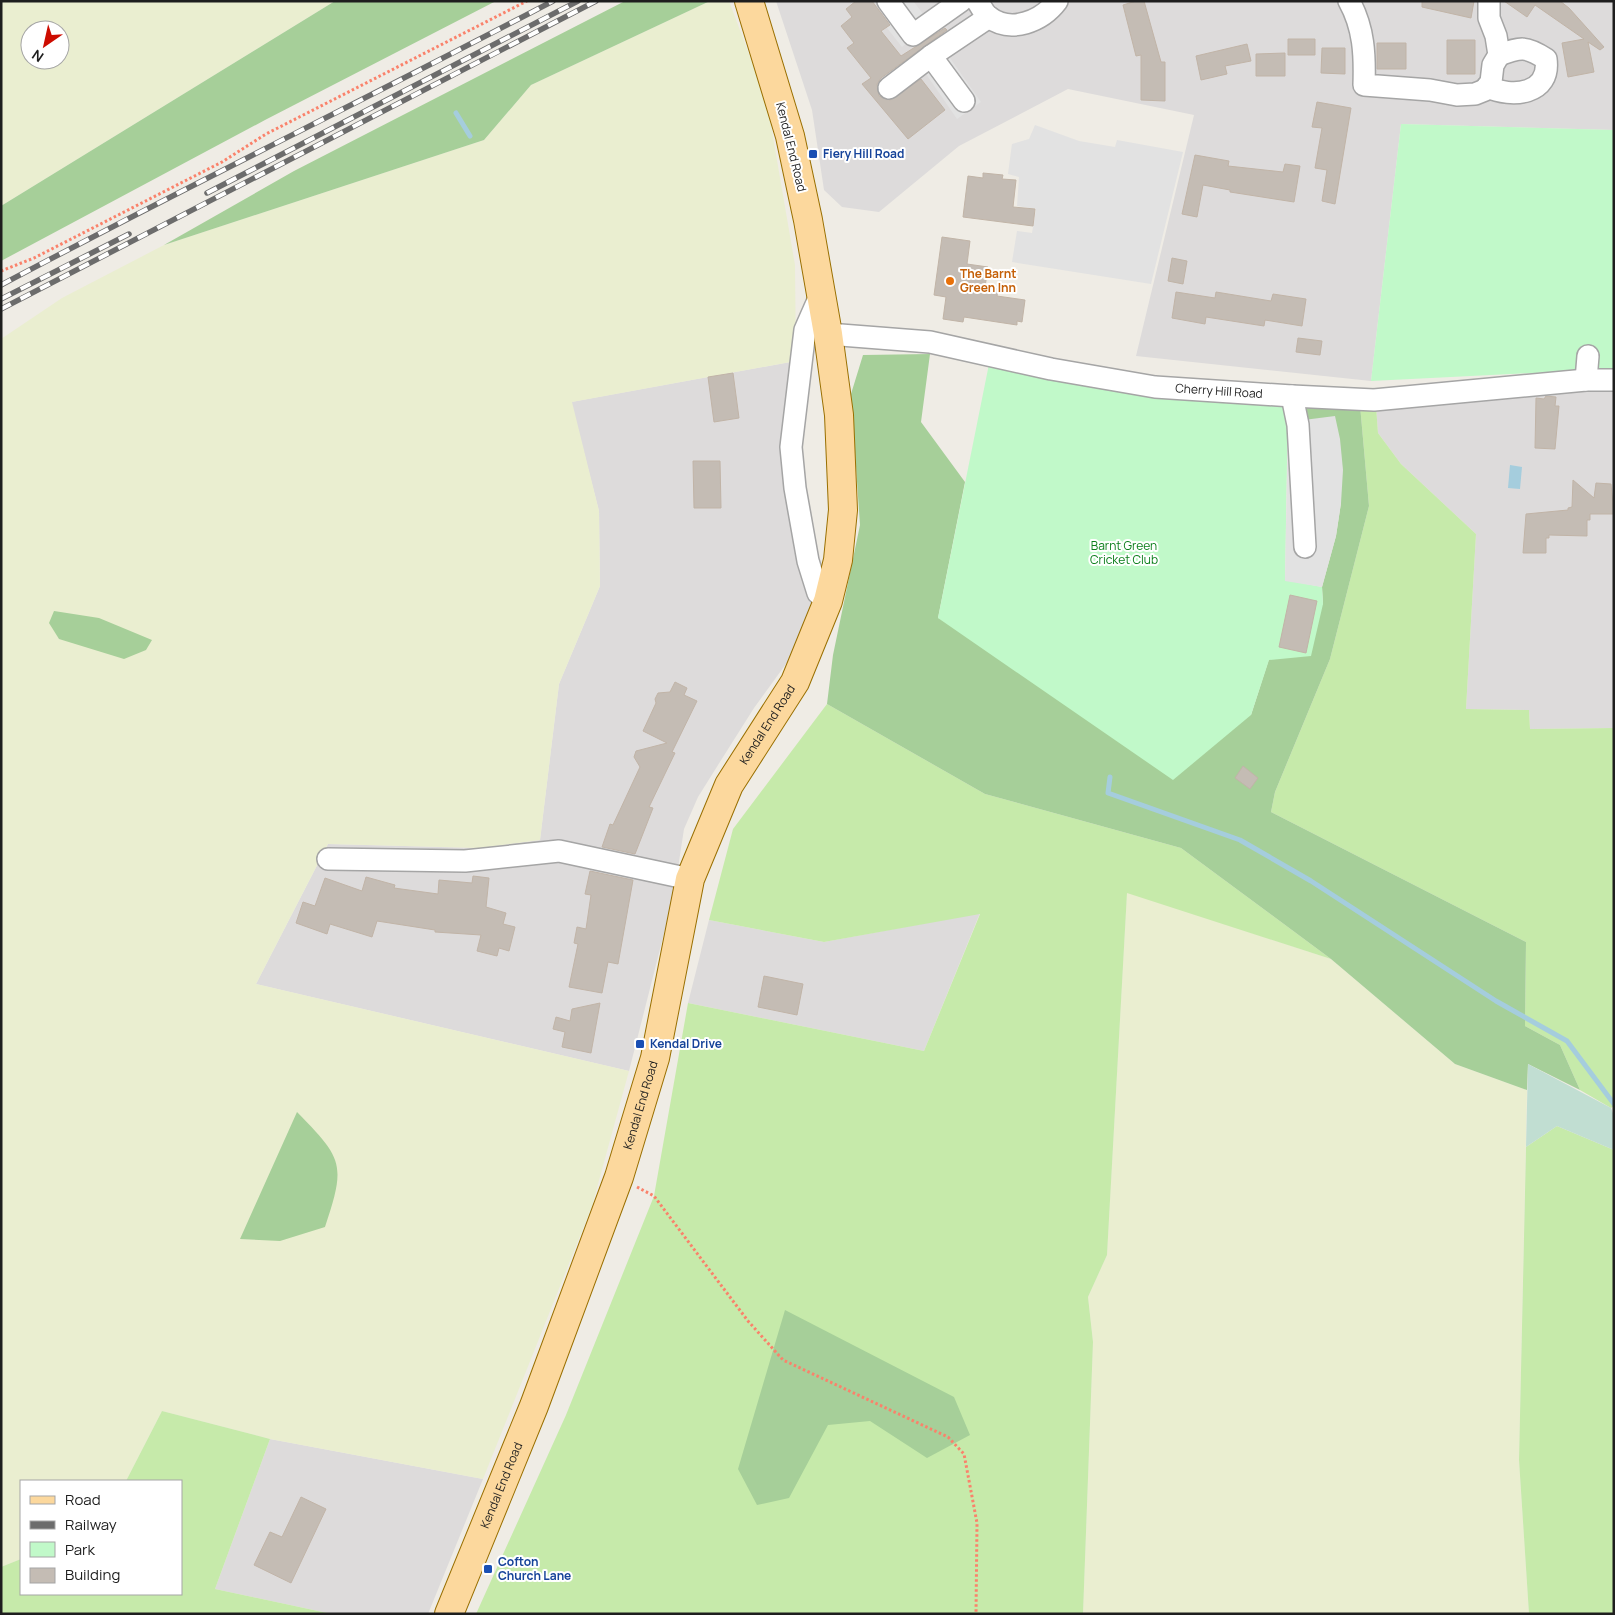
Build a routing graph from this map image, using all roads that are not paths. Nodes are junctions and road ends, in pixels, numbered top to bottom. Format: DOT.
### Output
graph roads {
  1 [pos="748,1"];
  2 [pos="888,1"];
  3 [pos="961,1"];
  4 [pos="1057,1"];
  5 [pos="1350,1"];
  6 [pos="1489,1"];
  7 [pos="983,9"];
  8 [pos="1499,55"];
  9 [pos="931,56"];
  10 [pos="1487,87"];
  11 [pos="889,88"];
  12 [pos="964,100"];
  13 [pos="820,296"];
  14 [pos="828,334"];
  15 [pos="1588,356"];
  16 [pos="1586,380"];
  17 [pos="1614,380"];
  18 [pos="1292,396"];
  19 [pos="1304,547"];
  20 [pos="828,601"];
  21 [pos="328,859"];
  22 [pos="690,879"];
  23 [pos="449,1614"];
  1 -- 13 [label="main road, Kendal End Road"];
  2 -- 3 [label="street"];
  4 -- 7 [label="street"];
  5 -- 10 [label="street"];
  6 -- 8 [label="street"];
  7 -- 9 [label="street"];
  8 -- 10 [label="street"];
  8 -- 10 [label="street"];
  9 -- 11 [label="street"];
  9 -- 12 [label="street"];
  13 -- 14 [label="main road, Kendal End Road"];
  13 -- 20 [label="street"];
  14 -- 18 [label="street, Cherry Hill Road"];
  14 -- 20 [label="main road, Kendal End Road"];
  15 -- 16 [label="street"];
  16 -- 17 [label="street, Cherry Hill Road"];
  16 -- 18 [label="street, Cherry Hill Road"];
  18 -- 19 [label="street"];
  20 -- 22 [label="main road, Kendal End Road"];
  21 -- 22 [label="street"];
  22 -- 23 [label="main road, Kendal End Road"];
}
